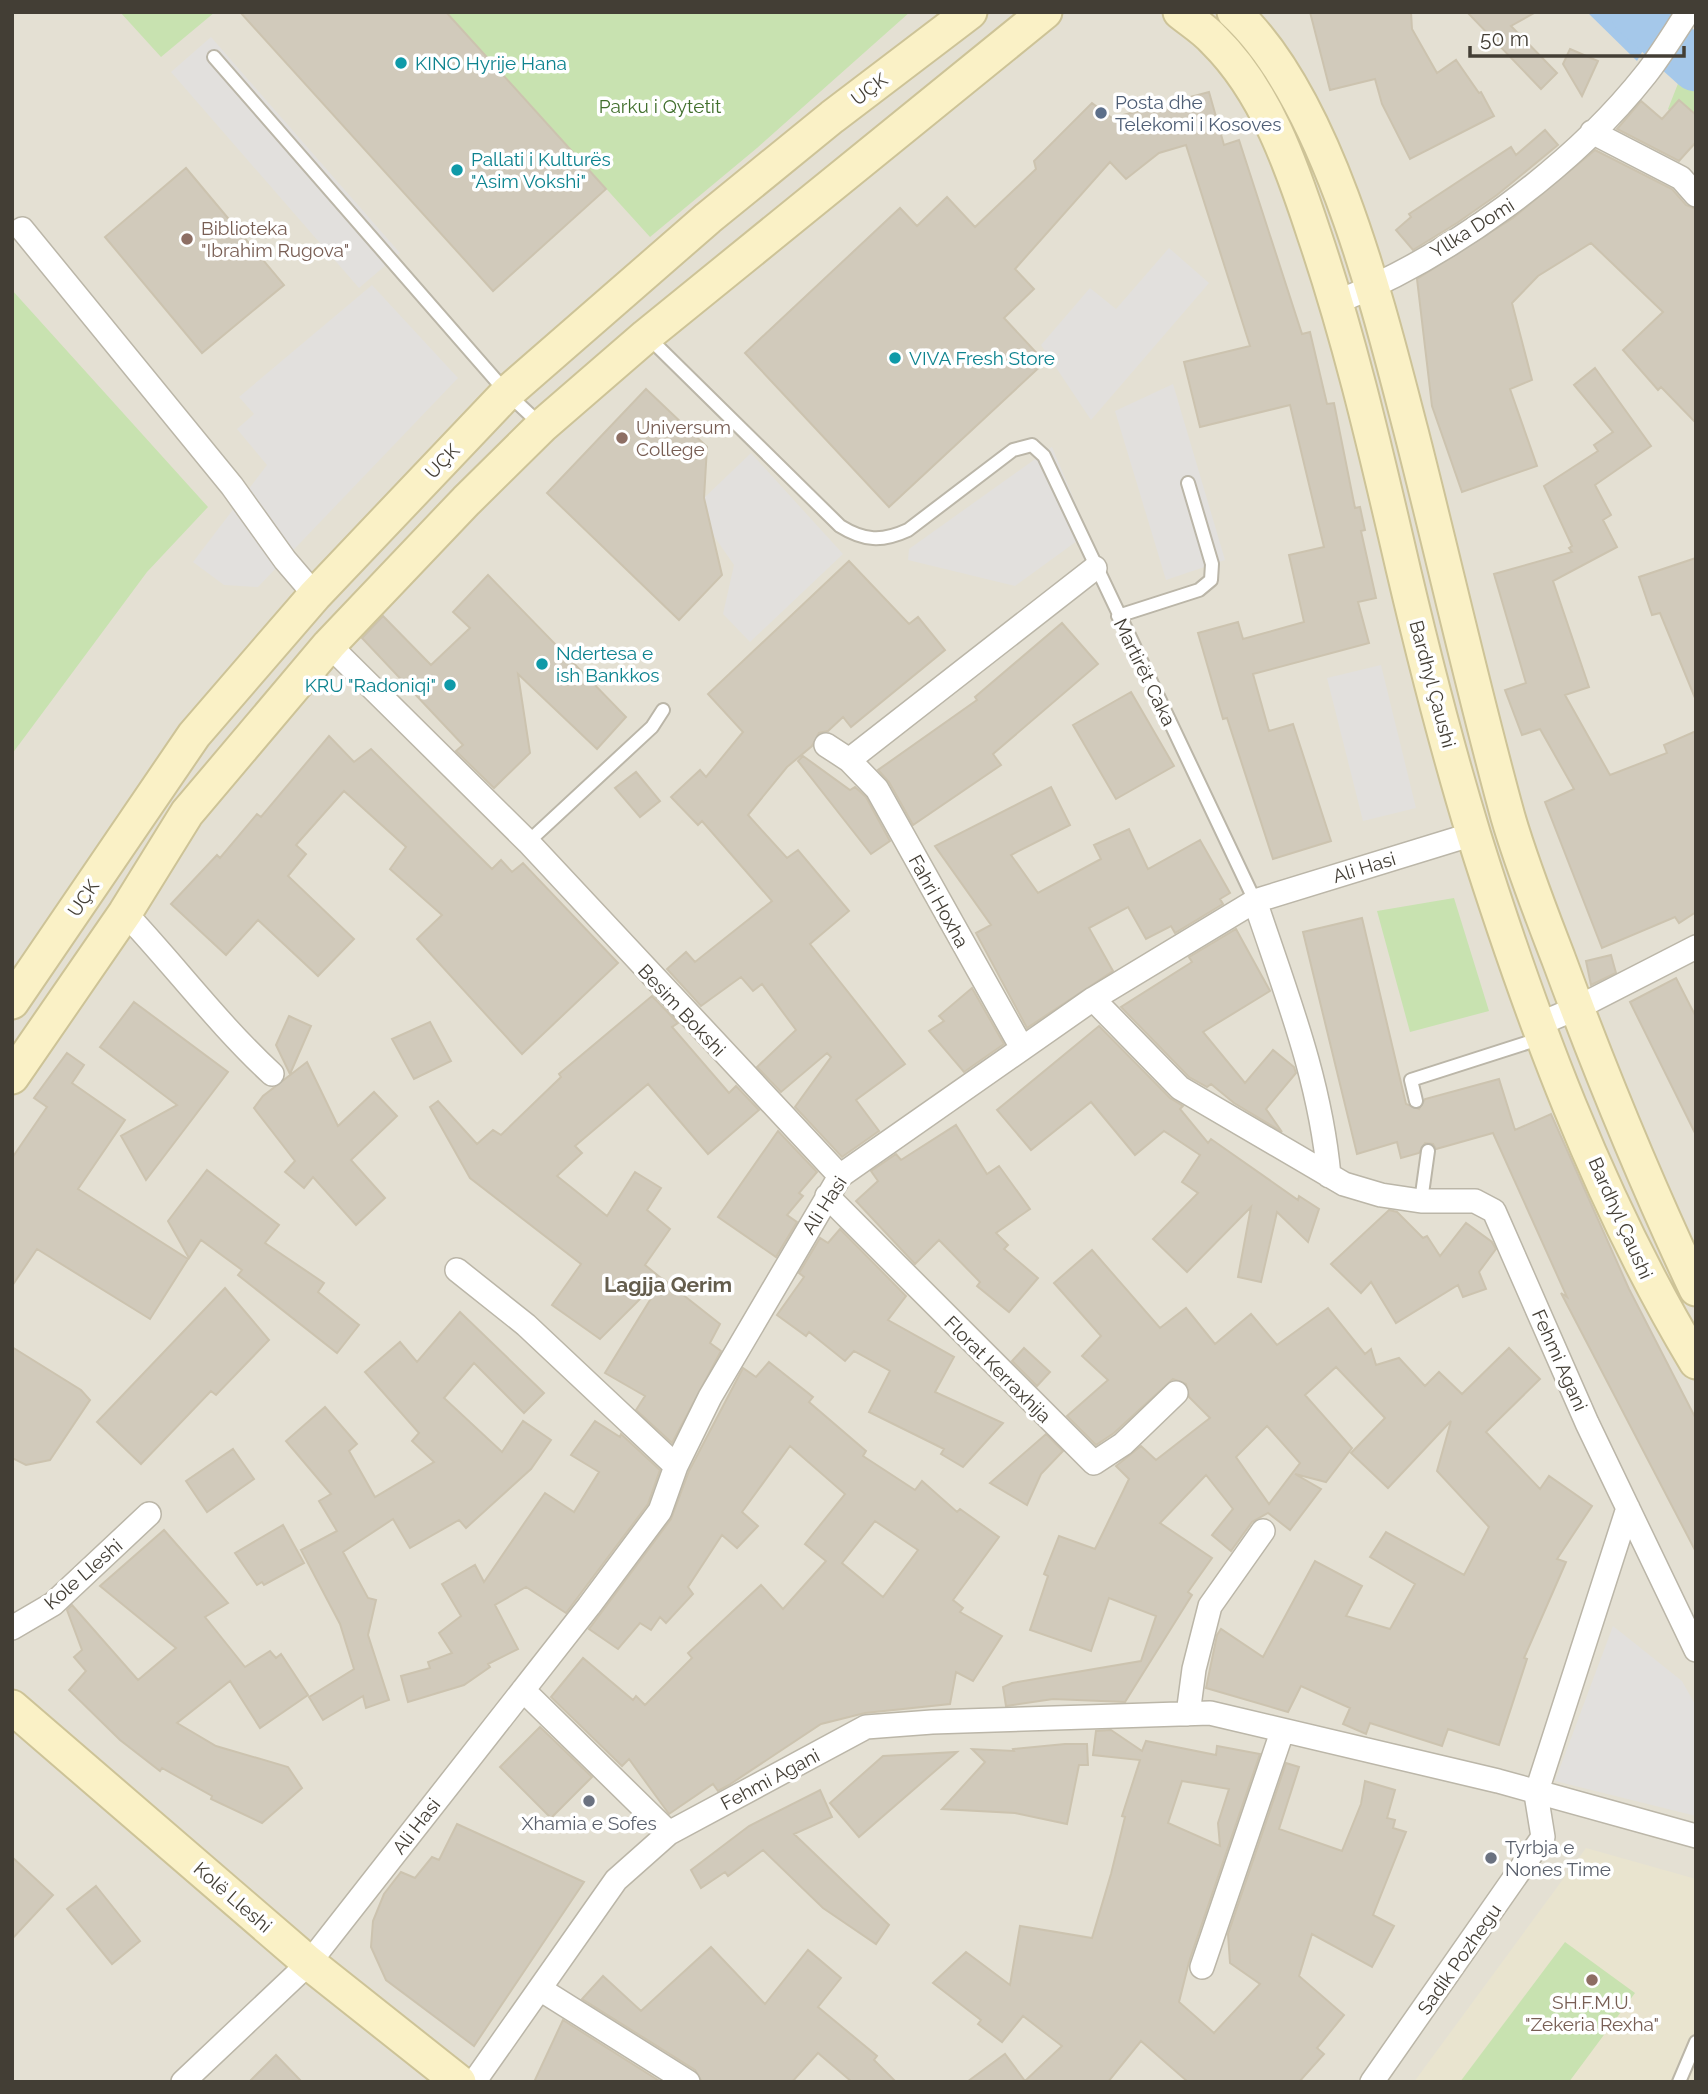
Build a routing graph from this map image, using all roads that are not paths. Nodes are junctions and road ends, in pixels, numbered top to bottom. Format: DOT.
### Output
graph roads {
  1 [pos="943,12"];
  2 [pos="970,12"];
  3 [pos="1045,12"];
  4 [pos="1180,12"];
  5 [pos="1234,12"];
  6 [pos="1255,12"];
  7 [pos="1688,12"];
  8 [pos="925,47"];
  9 [pos="1267,51"];
  10 [pos="214,57"];
  11 [pos="1592,132"];
  12 [pos="1696,195"];
  13 [pos="17,234"];
  14 [pos="1373,288"];
  15 [pos="1337,302"];
  16 [pos="646,336"];
  17 [pos="507,393"];
  18 [pos="542,426"];
  19 [pos="1188,483"];
  20 [pos="1095,568"];
  21 [pos="314,595"];
  22 [pos="1118,615"];
  23 [pos="329,645"];
  24 [pos="663,710"];
  25 [pos="826,744"];
  26 [pos="849,760"];
  27 [pos="1473,834"];
  28 [pos="528,842"];
  29 [pos="1255,901"];
  30 [pos="125,913"];
  31 [pos="1696,947"];
  32 [pos="1093,999"];
  33 [pos="12,1002"];
  34 [pos="1577,1008"];
  35 [pos="1540,1031"];
  36 [pos="1022,1048"];
  37 [pos="272,1074"];
  38 [pos="12,1077"];
  39 [pos="1416,1101"];
  40 [pos="1428,1151"];
  41 [pos="839,1176"];
  42 [pos="1329,1176"];
  43 [pos="827,1196"];
  44 [pos="1421,1201"];
  45 [pos="457,1270"];
  46 [pos="1696,1289"];
  47 [pos="1696,1362"];
  48 [pos="1176,1393"];
  49 [pos="676,1466"];
  50 [pos="1628,1508"];
  51 [pos="149,1514"];
  52 [pos="1263,1531"];
  53 [pos="12,1628"];
  54 [pos="1696,1650"];
  55 [pos="523,1690"];
  56 [pos="12,1707"];
  57 [pos="1188,1714"];
  58 [pos="1282,1732"];
  59 [pos="1536,1794"];
  60 [pos="669,1833"];
  61 [pos="1696,1836"];
  62 [pos="309,1963"];
  63 [pos="1202,1967"];
  64 [pos="540,1989"];
  65 [pos="1696,2042"];
  66 [pos="183,2082"];
  67 [pos="459,2082"];
  68 [pos="474,2082"];
  69 [pos="688,2082"];
  70 [pos="1372,2082"];
  71 [pos="1679,2082"];
  1 -- 8 [label="street"];
  2 -- 8 [label="street, UÇK"];
  3 -- 16 [label="street"];
  4 -- 15 [label="street, Bardhyl Çaushi"];
  5 -- 9 [label="street, Bardhyl Çaushi"];
  6 -- 9 [label="street"];
  7 -- 11 [label="street, Yllka Domi"];
  8 -- 17 [label="street, UÇK"];
  9 -- 14 [label="street, Bardhyl Çaushi"];
  10 -- 17 [label="lane"];
  11 -- 12 [label="street"];
  11 -- 14 [label="street, Yllka Domi"];
  13 -- 21 [label="street"];
  14 -- 15 [label="street, Yllka Domi"];
  14 -- 34 [label="street, Bardhyl Çaushi"];
  15 -- 27 [label="street, Bardhyl Çaushi"];
  16 -- 18 [label="street"];
  16 -- 20 [label="lane, Martirët Caka"];
  17 -- 18 [label="lane"];
  17 -- 21 [label="street, UÇK"];
  18 -- 23 [label="street"];
  19 -- 22 [label="lane"];
  20 -- 22 [label="lane, Martirët Caka"];
  20 -- 26 [label="street"];
  21 -- 33 [label="street, UÇK"];
  22 -- 29 [label="lane, Martirët Caka"];
  23 -- 28 [label="street, Besim Bokshi"];
  23 -- 30 [label="street"];
  24 -- 28 [label="lane"];
  25 -- 26 [label="street, Fahri Hoxha"];
  26 -- 36 [label="street, Fahri Hoxha"];
  27 -- 29 [label="street, Ali Hasi"];
  27 -- 35 [label="street, Bardhyl Çaushi"];
  28 -- 41 [label="street, Besim Bokshi"];
  29 -- 32 [label="street, Ali Hasi"];
  29 -- 42 [label="street"];
  30 -- 37 [label="street"];
  30 -- 38 [label="street"];
  31 -- 34 [label="street"];
  32 -- 36 [label="street, Ali Hasi"];
  32 -- 42 [label="street"];
  34 -- 35 [label="street"];
  34 -- 46 [label="street, Bardhyl Çaushi"];
  35 -- 39 [label="lane"];
  35 -- 47 [label="street, Bardhyl Çaushi"];
  36 -- 41 [label="street, Ali Hasi"];
  40 -- 44 [label="lane"];
  41 -- 43 [label="street, Ali Hasi"];
  42 -- 44 [label="street"];
  43 -- 48 [label="street, Florat Kerraxhija"];
  43 -- 49 [label="street, Ali Hasi"];
  44 -- 50 [label="street, Fehmi Agani"];
  45 -- 49 [label="street"];
  49 -- 55 [label="street, Ali Hasi"];
  50 -- 54 [label="street, Fehmi Agani"];
  50 -- 59 [label="street"];
  51 -- 53 [label="street, Kole Lleshi"];
  52 -- 57 [label="street"];
  55 -- 60 [label="street"];
  55 -- 62 [label="street, Ali Hasi"];
  56 -- 62 [label="street, Kolë Lleshi"];
  57 -- 58 [label="street, Fehmi Agani"];
  57 -- 60 [label="street, Fehmi Agani"];
  58 -- 59 [label="street, Fehmi Agani"];
  58 -- 63 [label="street"];
  59 -- 61 [label="street, Fehmi Agani"];
  59 -- 70 [label="street, Sadik Pozhegu"];
  60 -- 64 [label="street, Fehmi Agani"];
  62 -- 66 [label="street, Ali Hasi"];
  62 -- 67 [label="street, Kolë Lleshi"];
  64 -- 68 [label="street, Fehmi Agani"];
  64 -- 69 [label="street"];
  65 -- 71 [label="lane"];
}
